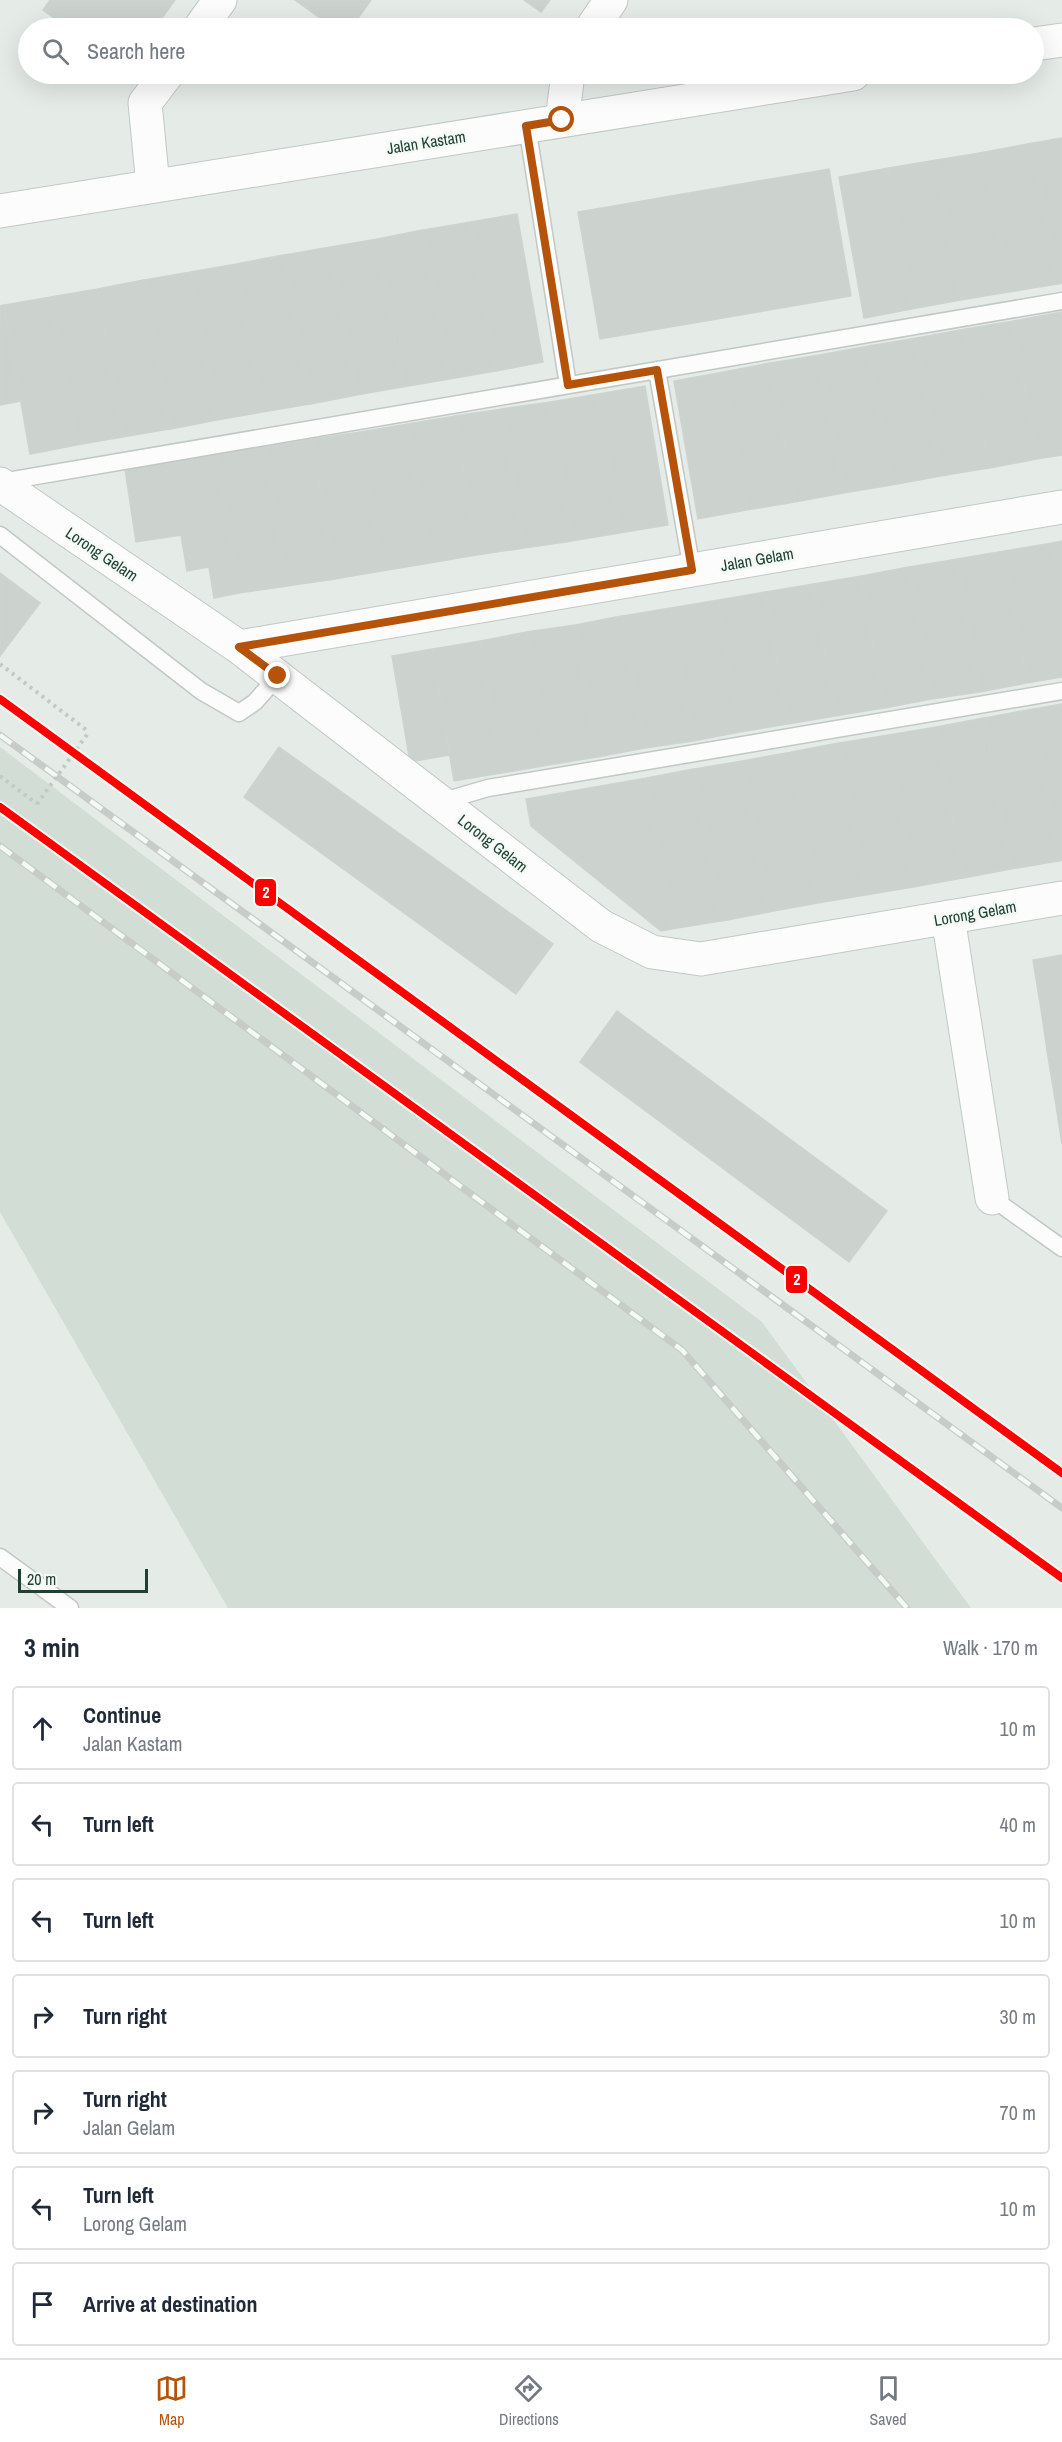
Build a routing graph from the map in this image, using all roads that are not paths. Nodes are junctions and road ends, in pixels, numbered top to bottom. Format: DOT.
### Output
graph roads {
  1 [pos="220,0"];
  2 [pos="611,0"];
  3 [pos="207,18"];
  4 [pos="599,18"];
  5 [pos="1062,40"];
  6 [pos="1044,43"];
  7 [pos="160,84"];
  8 [pos="567,84"];
  9 [pos="789,84"];
  10 [pos="562,120"];
  11 [pos="526,126"];
  12 [pos="153,186"];
  13 [pos="0,211"];
  14 [pos="1062,301"];
  15 [pos="657,370"];
  16 [pos="568,385"];
  17 [pos="0,483"];
  18 [pos="1062,507"];
  19 [pos="0,536"];
  20 [pos="692,570"];
  21 [pos="239,647"];
  22 [pos="278,676"];
  23 [pos="1062,691"];
  24 [pos="440,802"];
  25 [pos="1062,898"];
  26 [pos="948,917"];
  27 [pos="992,1198"];
  28 [pos="1062,1248"];
  29 [pos="0,1557"];
  30 [pos="70,1608"];
  1 -- 3 [label="street"];
  2 -- 4 [label="street"];
  5 -- 6 [label="street"];
  7 -- 12 [label="street"];
  8 -- 10 [label="street"];
  9 -- 10 [label="street, Jalan Kastam"];
  10 -- 11 [label="street, Jalan Kastam"];
  11 -- 12 [label="street, Jalan Kastam"];
  11 -- 16 [label="lane"];
  12 -- 13 [label="street, Jalan Kastam"];
  14 -- 15 [label="lane"];
  15 -- 16 [label="lane"];
  15 -- 20 [label="lane"];
  16 -- 17 [label="lane"];
  17 -- 21 [label="street, Lorong Gelam"];
  18 -- 20 [label="street, Jalan Gelam"];
  19 -- 22 [label="lane"];
  20 -- 21 [label="street, Jalan Gelam"];
  21 -- 22 [label="street, Lorong Gelam"];
  22 -- 24 [label="street, Lorong Gelam"];
  23 -- 24 [label="lane"];
  24 -- 26 [label="street, Lorong Gelam"];
  25 -- 26 [label="street, Lorong Gelam"];
  26 -- 27 [label="street"];
  27 -- 28 [label="lane"];
  29 -- 30 [label="lane"];
}
